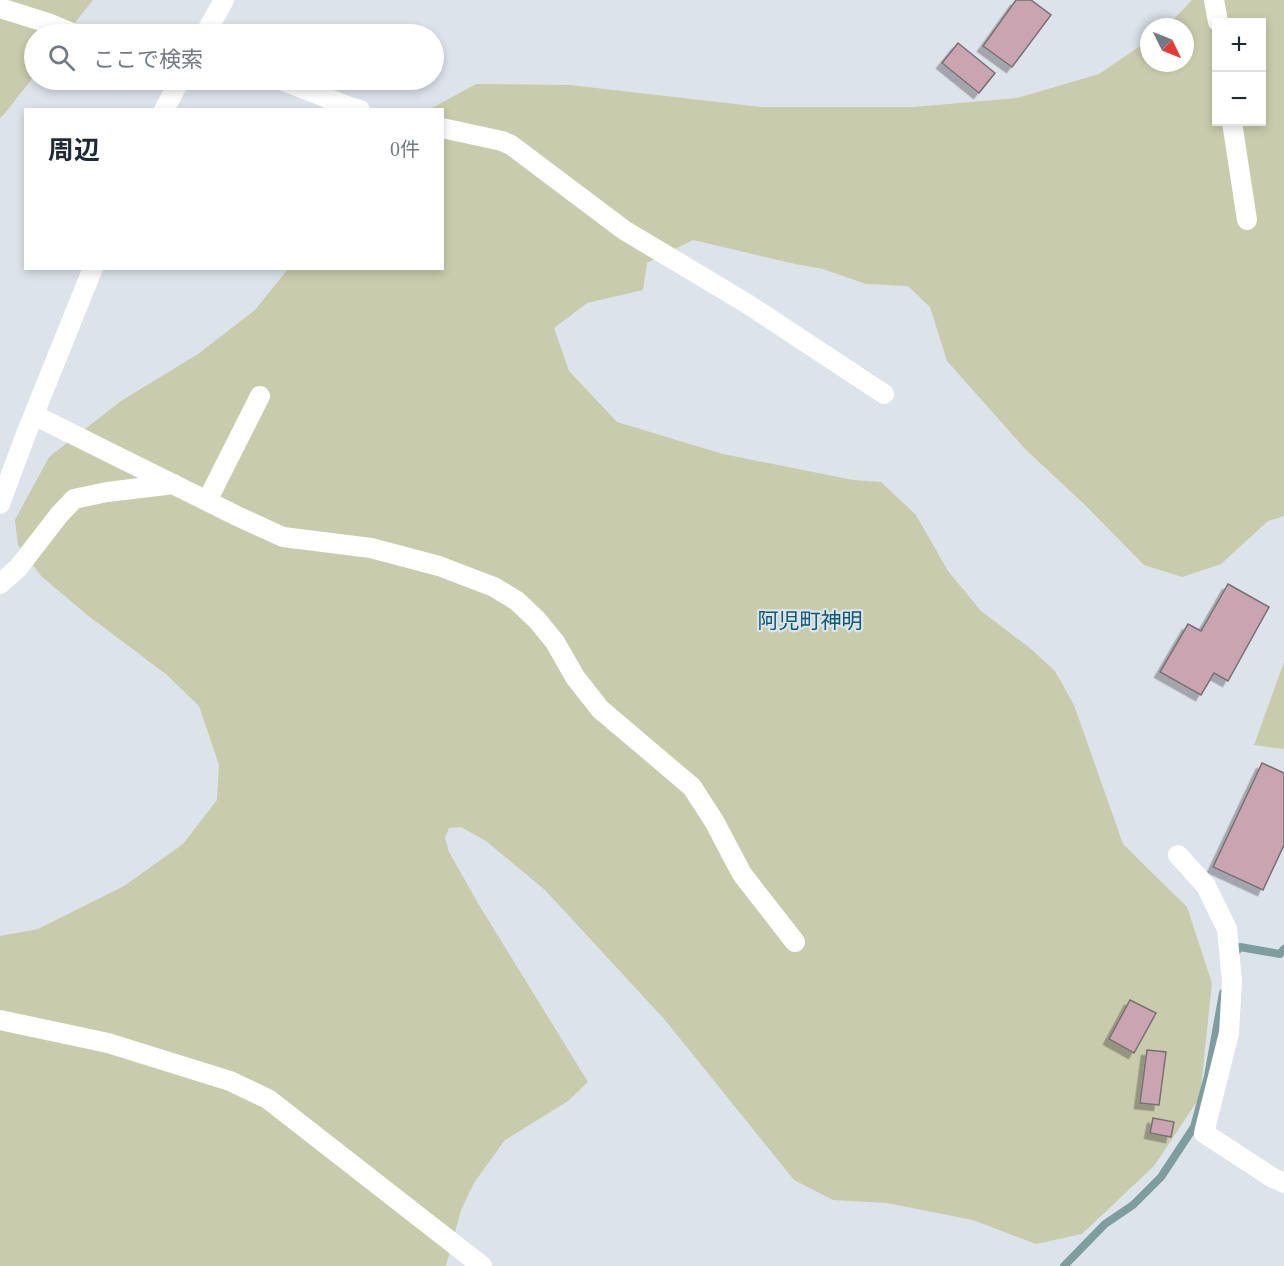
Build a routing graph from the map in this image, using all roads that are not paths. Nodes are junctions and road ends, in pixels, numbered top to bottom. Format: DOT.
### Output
graph roads {
  1 [pos="224,0"];
  2 [pos="1214,0"];
  3 [pos="0,8"];
  4 [pos="1217,18"];
  5 [pos="50,24"];
  6 [pos="211,24"];
  7 [pos="175,90"];
  8 [pos="307,90"];
  9 [pos="165,108"];
  10 [pos="353,108"];
  11 [pos="1233,126"];
  12 [pos="444,128"];
  13 [pos="1247,220"];
  14 [pos="92,270"];
  15 [pos="884,394"];
  16 [pos="260,396"];
  17 [pos="34,415"];
  18 [pos="174,484"];
  19 [pos="207,501"];
  20 [pos="0,504"];
  21 [pos="0,584"];
  22 [pos="1178,855"];
  23 [pos="795,942"];
  24 [pos="0,1020"];
  25 [pos="1284,1184"];
  26 [pos="482,1266"];
  1 -- 6 [label="street"];
  2 -- 4 [label="street"];
  3 -- 5 [label="street"];
  7 -- 9 [label="street"];
  8 -- 10 [label="street"];
  11 -- 13 [label="street"];
  12 -- 15 [label="street"];
  14 -- 17 [label="street"];
  16 -- 19 [label="street"];
  17 -- 18 [label="street"];
  17 -- 20 [label="street"];
  18 -- 19 [label="street"];
  18 -- 21 [label="street"];
  19 -- 23 [label="street"];
  22 -- 25 [label="street"];
  24 -- 26 [label="street"];
}
